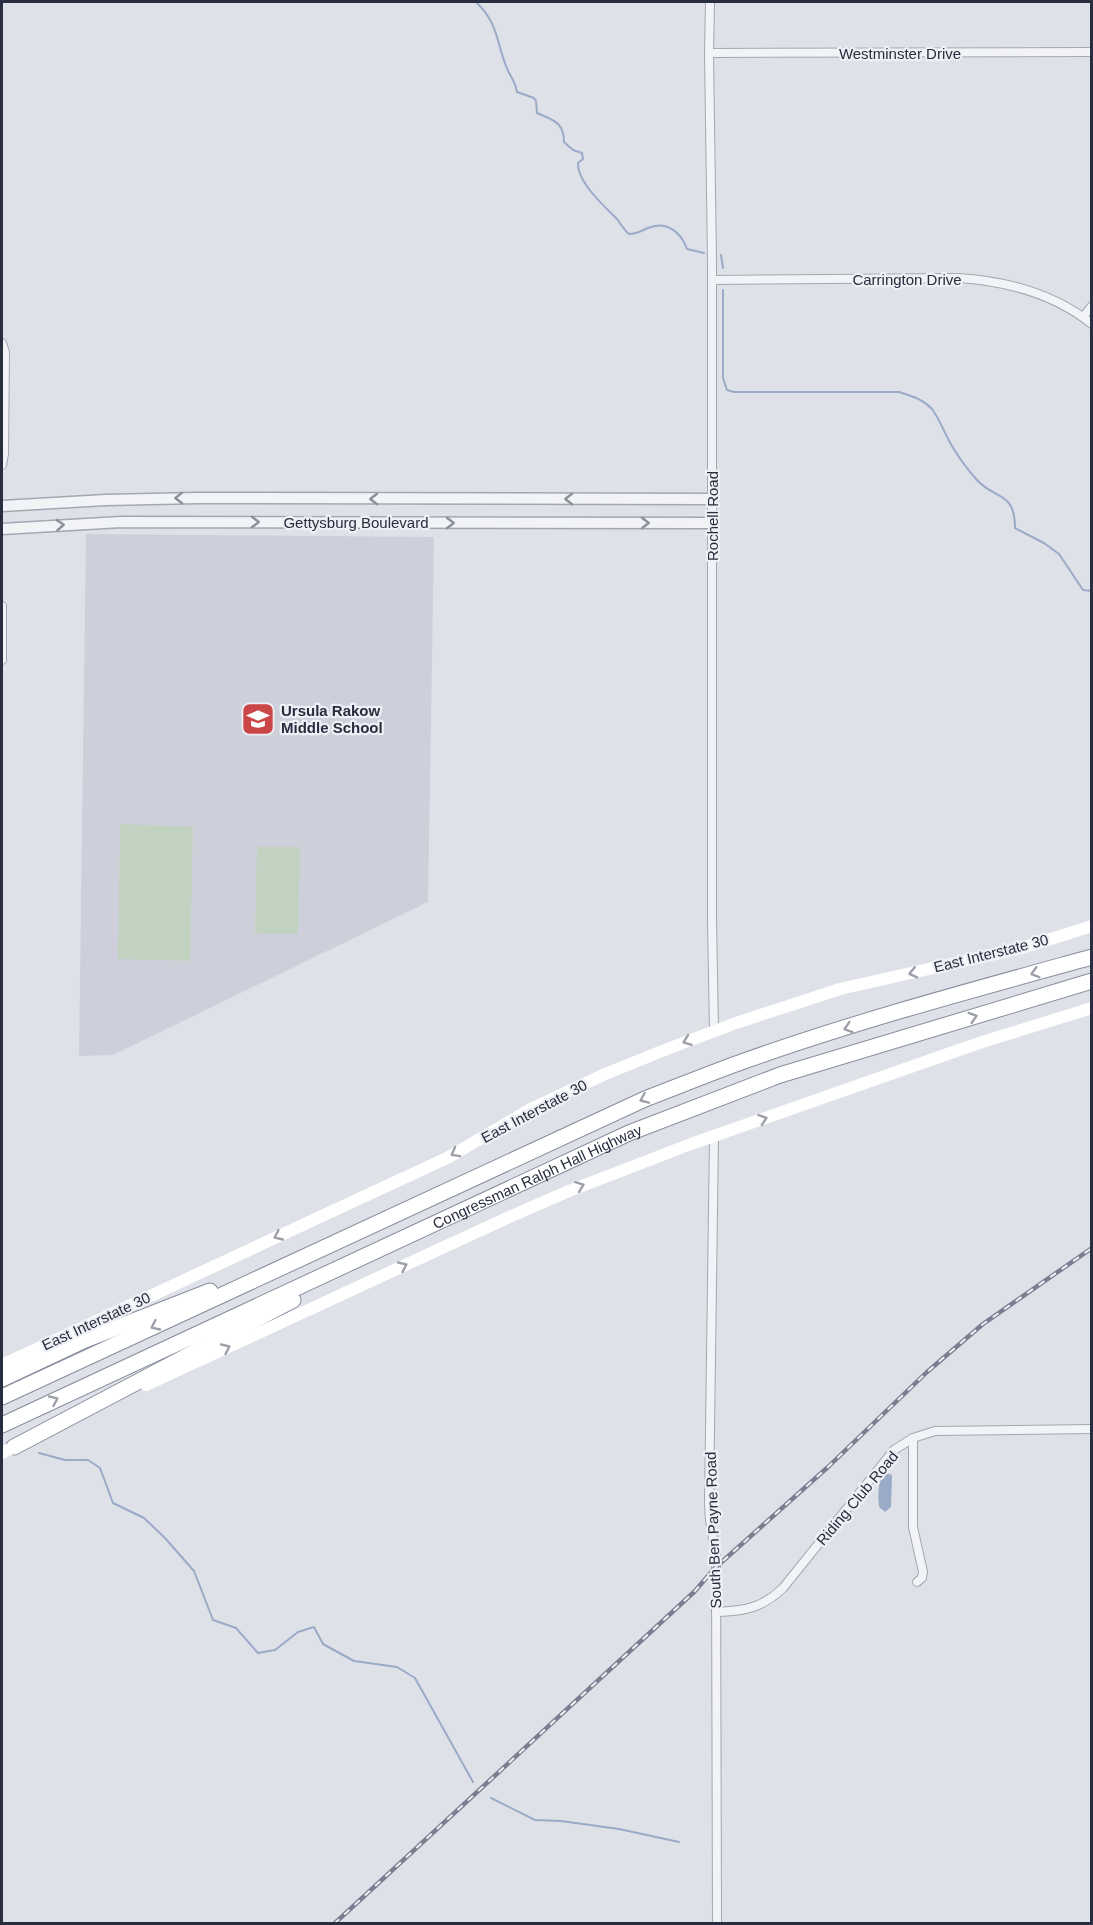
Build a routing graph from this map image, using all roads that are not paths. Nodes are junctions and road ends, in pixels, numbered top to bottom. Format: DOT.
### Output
graph roads {
  1 [pos="710,2"];
  2 [pos="1092,52"];
  3 [pos="709,53"];
  4 [pos="712,280"];
  5 [pos="1092,306"];
  6 [pos="1083,317"];
  7 [pos="1092,324"];
  8 [pos="2,343"];
  9 [pos="3,440"];
  10 [pos="2,465"];
  11 [pos="711,499"];
  12 [pos="2,506"];
  13 [pos="711,524"];
  14 [pos="2,529"];
  15 [pos="2,606"];
  16 [pos="2,660"];
  17 [pos="1092,926"];
  18 [pos="1092,957"];
  19 [pos="1092,981"];
  20 [pos="1092,1008"];
  21 [pos="714,1031"];
  22 [pos="714,1136"];
  23 [pos="544,1173"];
  24 [pos="284,1265"];
  25 [pos="2,1365"];
  26 [pos="2,1379"];
  27 [pos="2,1397"];
  28 [pos="2,1425"];
  29 [pos="1092,1429"];
  30 [pos="913,1438"];
  31 [pos="8,1450"];
  32 [pos="916,1582"];
  33 [pos="716,1612"];
  34 [pos="717,1923"];
  1 -- 3 [label="street, Rochell Road"];
  2 -- 3 [label="street, Westminster Drive"];
  3 -- 4 [label="street, Rochell Road"];
  4 -- 6 [label="street, Carrington Drive"];
  4 -- 11 [label="street, Rochell Road"];
  5 -- 6 [label="street"];
  6 -- 7 [label="street, Carrington Drive"];
  8 -- 9 [label="street"];
  9 -- 10 [label="street"];
  11 -- 12 [label="street, Gettysburg Boulevard, one-way"];
  11 -- 13 [label="street, Rochell Road"];
  14 -- 13 [label="street, Gettysburg Boulevard, one-way"];
  13 -- 21 [label="street, Rochell Road"];
  15 -- 16 [label="street"];
  17 -- 21 [label="main road, East Interstate 30, one-way"];
  18 -- 24 [label="highway, Congressman Ralph Hall Highway, one-way"];
  23 -- 19 [label="highway, Congressman Ralph Hall Highway, one-way"];
  22 -- 20 [label="main road, one-way"];
  21 -- 25 [label="main road, East Interstate 30, one-way"];
  31 -- 22 [label="main road, one-way"];
  22 -- 33 [label="street, South Ben Payne Road"];
  28 -- 23 [label="highway, Congressman Ralph Hall Highway, one-way"];
  23 -- 31 [label="highway"];
  24 -- 26 [label="highway"];
  24 -- 27 [label="highway, Congressman Ralph Hall Highway, one-way"];
  29 -- 30 [label="street, Riding Club Road"];
  30 -- 32 [label="street"];
  30 -- 33 [label="street, Riding Club Road"];
  33 -- 34 [label="street, South Ben Payne Road"];
}
